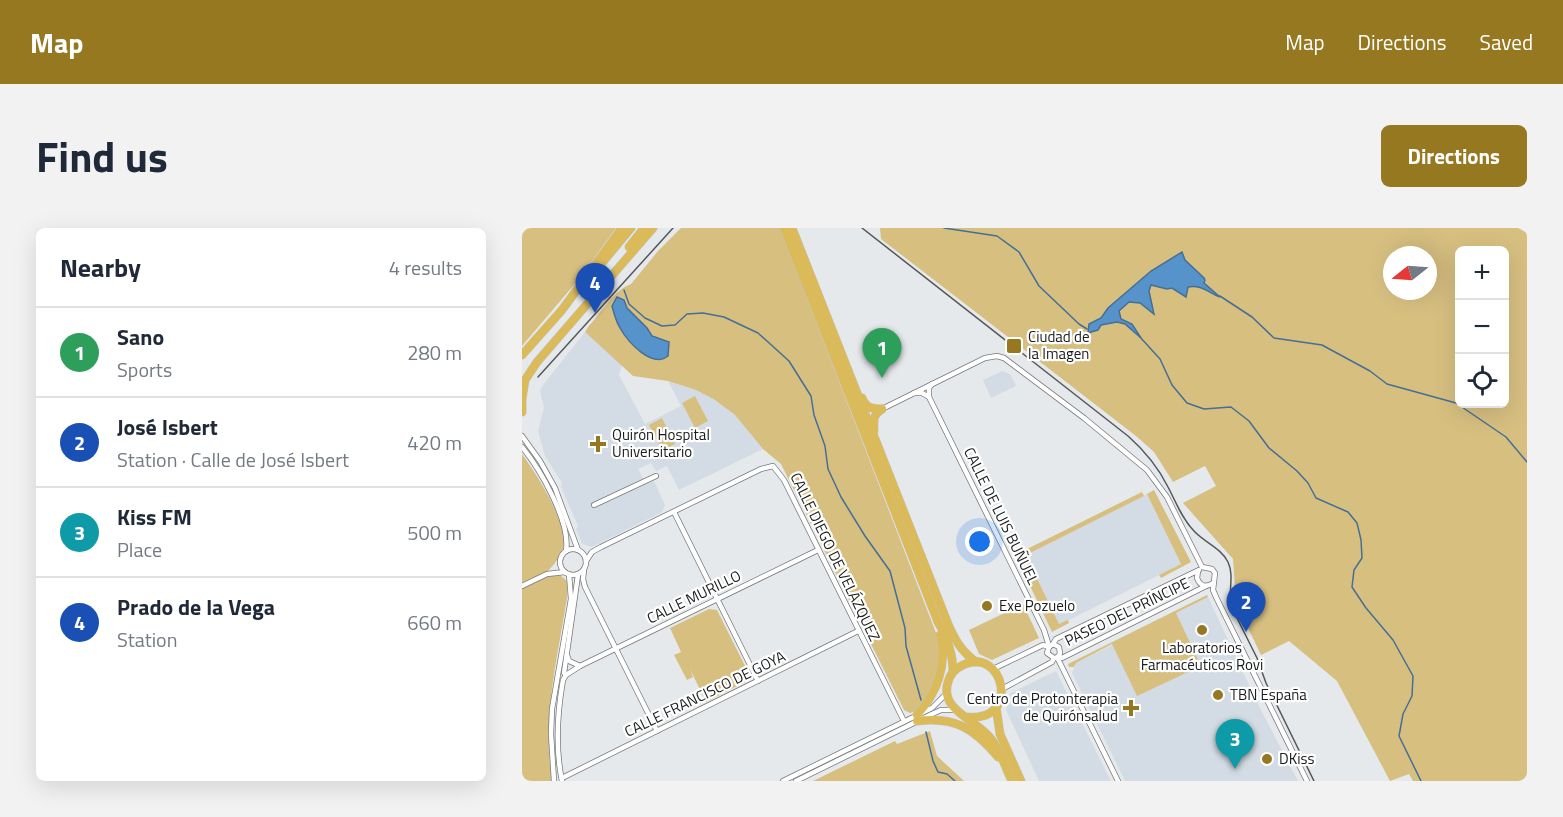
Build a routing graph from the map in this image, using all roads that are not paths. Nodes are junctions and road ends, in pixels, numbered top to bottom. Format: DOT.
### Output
graph roads {
  1 [pos="622,228"];
  2 [pos="631,228"];
  3 [pos="644,228"];
  4 [pos="653,228"];
  5 [pos="784,228"];
  6 [pos="792,228"];
  7 [pos="594,294"];
  8 [pos="572,297"];
  9 [pos="522,355"];
  10 [pos="932,384"];
  11 [pos="857,390"];
  12 [pos="914,393"];
  13 [pos="929,397"];
  14 [pos="522,400"];
  15 [pos="882,409"];
  16 [pos="522,412"];
  17 [pos="874,433"];
  18 [pos="522,436"];
  19 [pos="522,447"];
  20 [pos="656,476"];
  21 [pos="594,506"];
  22 [pos="674,512"];
  23 [pos="578,550"];
  24 [pos="818,550"];
  25 [pos="566,551"];
  26 [pos="586,561"];
  27 [pos="560,564"];
  28 [pos="1201,568"];
  29 [pos="584,570"];
  30 [pos="567,573"];
  31 [pos="548,574"];
  32 [pos="578,574"];
  33 [pos="1213,583"];
  34 [pos="522,586"];
  35 [pos="1206,586"];
  36 [pos="717,599"];
  37 [pos="938,622"];
  38 [pos="858,631"];
  39 [pos="1050,646"];
  40 [pos="616,648"];
  41 [pos="567,654"];
  42 [pos="1057,657"];
  43 [pos="976,662"];
  44 [pos="580,666"];
  45 [pos="993,669"];
  46 [pos="953,672"];
  47 [pos="562,676"];
  48 [pos="758,681"];
  49 [pos="1002,690"];
  50 [pos="947,693"];
  51 [pos="996,707"];
  52 [pos="955,710"];
  53 [pos="968,717"];
  54 [pos="917,718"];
  55 [pos="904,721"];
  56 [pos="657,731"];
  57 [pos="1005,766"];
  58 [pos="558,778"];
  59 [pos="783,781"];
  60 [pos="796,781"];
  61 [pos="1012,781"];
  62 [pos="1021,781"];
  63 [pos="1118,781"];
  64 [pos="1307,781"];
  1 -- 8 [label="highway"];
  2 -- 8 [label="highway"];
  3 -- 7 [label="highway"];
  4 -- 7 [label="highway"];
  5 -- 37 [label="highway"];
  6 -- 11 [label="highway"];
  7 -- 14 [label="highway"];
  8 -- 9 [label="highway"];
  10 -- 12 [label="street"];
  10 -- 13 [label="street"];
  10 -- 28 [label="street"];
  11 -- 15 [label="highway"];
  11 -- 17 [label="highway"];
  12 -- 13 [label="street"];
  12 -- 15 [label="street"];
  13 -- 39 [label="street, CALLE DE LUIS BUÑUEL"];
  14 -- 16 [label="highway"];
  15 -- 17 [label="highway"];
  17 -- 43 [label="highway"];
  18 -- 23 [label="street"];
  19 -- 25 [label="street"];
  20 -- 21 [label="street"];
  22 -- 24 [label="street, CALLE DIEGO DE VELÁZQUEZ"];
  22 -- 26 [label="street, CALLE DIEGO DE VELÁZQUEZ"];
  22 -- 36 [label="street"];
  23 -- 25 [label="street"];
  23 -- 26 [label="street"];
  24 -- 36 [label="street, CALLE MURILLO"];
  24 -- 38 [label="street, CALLE DIEGO DE VELÁZQUEZ"];
  25 -- 27 [label="street"];
  26 -- 29 [label="street"];
  27 -- 30 [label="street"];
  27 -- 31 [label="street"];
  28 -- 33 [label="street"];
  28 -- 35 [label="street"];
  28 -- 39 [label="street, PASEO DEL PRÍNCIPE"];
  29 -- 32 [label="street"];
  29 -- 40 [label="street"];
  30 -- 31 [label="street"];
  30 -- 32 [label="street"];
  30 -- 47 [label="street"];
  31 -- 34 [label="street"];
  32 -- 41 [label="street"];
  33 -- 35 [label="street"];
  33 -- 64 [label="street"];
  35 -- 42 [label="street, PASEO DEL PRÍNCIPE"];
  36 -- 40 [label="street, CALLE MURILLO"];
  36 -- 48 [label="street"];
  37 -- 46 [label="highway"];
  37 -- 54 [label="highway"];
  38 -- 48 [label="street, CALLE FRANCISCO DE GOYA"];
  38 -- 55 [label="street, CALLE DIEGO DE VELÁZQUEZ"];
  39 -- 42 [label="street"];
  39 -- 42 [label="street"];
  39 -- 45 [label="street, PASEO DEL PRÍNCIPE"];
  40 -- 44 [label="street, CALLE MURILLO"];
  40 -- 56 [label="street"];
  41 -- 44 [label="street"];
  41 -- 47 [label="street"];
  42 -- 49 [label="street, PASEO DEL PRÍNCIPE"];
  42 -- 63 [label="street"];
  43 -- 45 [label="highway"];
  43 -- 46 [label="highway"];
  44 -- 47 [label="street, CALLE MURILLO"];
  45 -- 49 [label="highway"];
  46 -- 50 [label="highway"];
  47 -- 58 [label="street"];
  48 -- 56 [label="street, CALLE FRANCISCO DE GOYA"];
  49 -- 51 [label="highway"];
  50 -- 52 [label="highway"];
  50 -- 54 [label="street"];
  51 -- 53 [label="highway"];
  51 -- 62 [label="highway"];
  52 -- 53 [label="highway"];
  52 -- 54 [label="street"];
  53 -- 57 [label="highway"];
  54 -- 55 [label="street"];
  54 -- 57 [label="highway"];
  54 -- 60 [label="street"];
  55 -- 59 [label="street"];
  56 -- 58 [label="street, CALLE FRANCISCO DE GOYA"];
  57 -- 61 [label="highway"];
}
